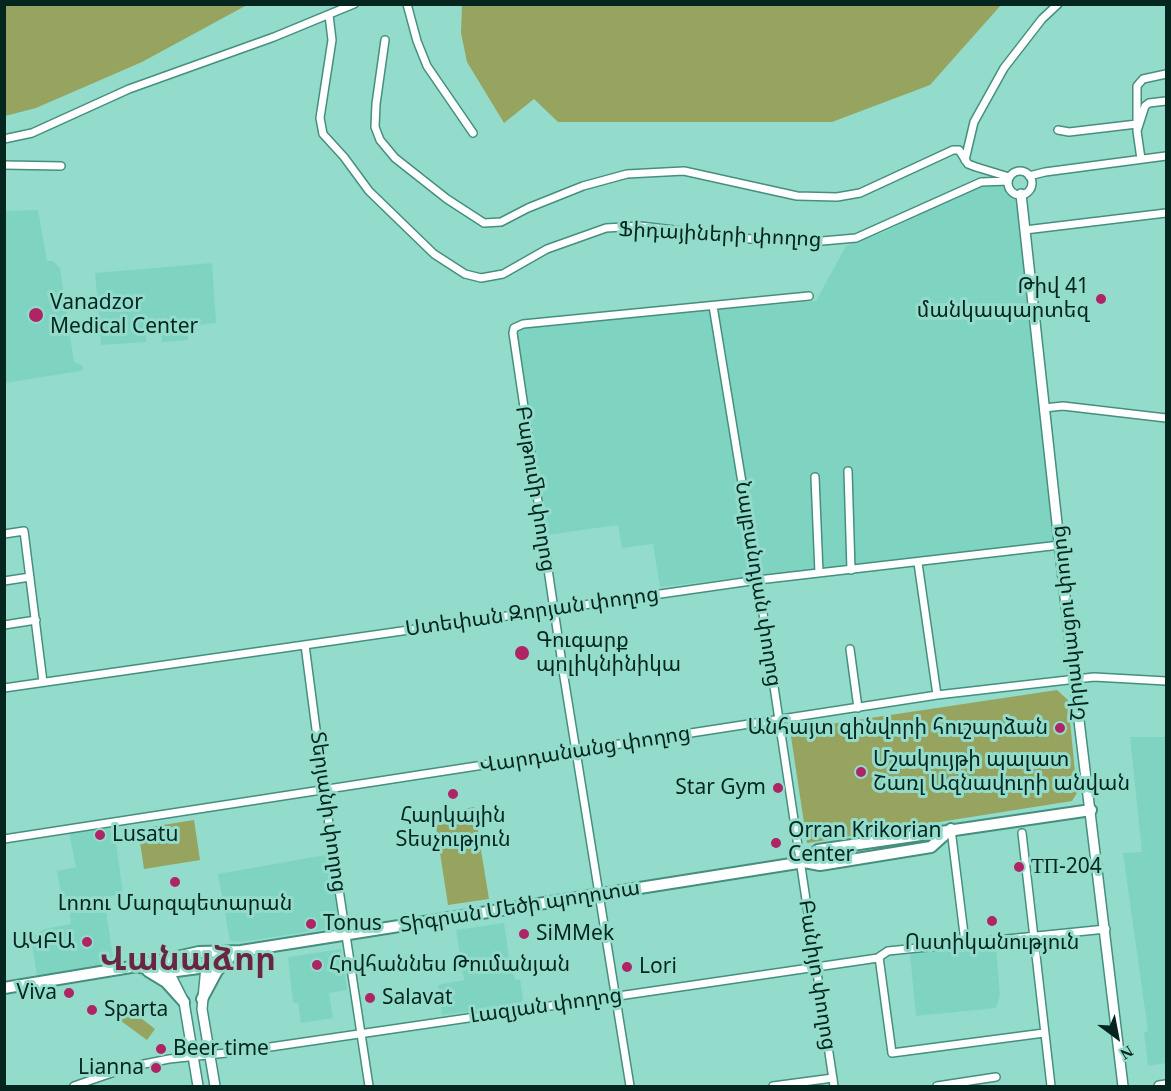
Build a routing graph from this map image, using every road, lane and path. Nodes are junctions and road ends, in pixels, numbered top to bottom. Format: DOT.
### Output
graph roads {
  1 [pos="354,4"];
  2 [pos="407,4"];
  3 [pos="1058,4"];
  4 [pos="329,15"];
  5 [pos="385,40"];
  6 [pos="1167,74"];
  7 [pos="1167,100"];
  8 [pos="1137,128"];
  9 [pos="1058,130"];
  10 [pos="473,133"];
  11 [pos="4,139"];
  12 [pos="1167,156"];
  13 [pos="1141,159"];
  14 [pos="965,160"];
  15 [pos="4,165"];
  16 [pos="61,166"];
  17 [pos="1029,176"];
  18 [pos="1009,179"];
  19 [pos="1021,194"];
  20 [pos="1167,213"];
  21 [pos="1025,230"];
  22 [pos="809,296"];
  23 [pos="713,306"];
  24 [pos="1044,408"];
  25 [pos="1167,418"];
  26 [pos="848,471"];
  27 [pos="815,477"];
  28 [pos="4,534"];
  29 [pos="1060,545"];
  30 [pos="918,563"];
  31 [pos="850,570"];
  32 [pos="819,573"];
  33 [pos="30,577"];
  34 [pos="4,580"];
  35 [pos="758,580"];
  36 [pos="553,609"];
  37 [pos="36,620"];
  38 [pos="4,625"];
  39 [pos="305,645"];
  40 [pos="850,649"];
  41 [pos="1074,679"];
  42 [pos="1167,681"];
  43 [pos="43,682"];
  44 [pos="4,688"];
  45 [pos="937,696"];
  46 [pos="858,708"];
  47 [pos="778,720"];
  48 [pos="577,752"];
  49 [pos="324,789"];
  50 [pos="1091,810"];
  51 [pos="951,829"];
  52 [pos="1022,833"];
  53 [pos="4,839"];
  54 [pos="802,862"];
  55 [pos="599,894"];
  56 [pos="1106,929"];
  57 [pos="347,934"];
  58 [pos="1033,935"];
  59 [pos="965,942"];
  60 [pos="237,951"];
  61 [pos="199,952"];
  62 [pos="172,956"];
  63 [pos="878,958"];
  64 [pos="136,966"];
  65 [pos="206,966"];
  66 [pos="817,967"];
  67 [pos="169,972"];
  68 [pos="4,987"];
  69 [pos="616,996"];
  70 [pos="202,999"];
  71 [pos="184,1002"];
  72 [pos="361,1032"];
  73 [pos="1044,1033"];
  74 [pos="210,1055"];
  75 [pos="193,1057"];
  76 [pos="996,1077"];
  77 [pos="834,1082"];
  78 [pos="1167,1085"];
  79 [pos="74,1086"];
  80 [pos="198,1086"];
  81 [pos="215,1086"];
  82 [pos="369,1086"];
  83 [pos="630,1086"];
  84 [pos="773,1086"];
  85 [pos="937,1086"];
  86 [pos="1051,1086"];
  87 [pos="1123,1086"];
  88 [pos="1159,1086"];
  1 -- 4 [label="street"];
  2 -- 10 [label="street"];
  3 -- 14 [label="street"];
  4 -- 11 [label="street"];
  4 -- 18 [label="street, Ֆիդայիների փողոց"];
  5 -- 14 [label="street"];
  6 -- 8 [label="street"];
  7 -- 8 [label="street"];
  8 -- 9 [label="street"];
  8 -- 13 [label="street"];
  12 -- 13 [label="street"];
  13 -- 17 [label="street"];
  14 -- 18 [label="street"];
  15 -- 16 [label="street"];
  17 -- 18 [label="street"];
  17 -- 19 [label="street"];
  18 -- 19 [label="street"];
  19 -- 21 [label="street, Շիրակացու փողոց"];
  20 -- 21 [label="street"];
  21 -- 24 [label="street, Շիրակացու փողոց"];
  22 -- 23 [label="street"];
  23 -- 35 [label="street, Նալբանդյան փողոց"];
  23 -- 36 [label="street, Բաթումի փողոց"];
  24 -- 25 [label="street"];
  24 -- 29 [label="street, Շիրակացու փողոց"];
  26 -- 31 [label="street"];
  27 -- 32 [label="street"];
  28 -- 33 [label="street"];
  29 -- 30 [label="street, Ստեփան Զորյան փողոց"];
  29 -- 41 [label="street, Շիրակացու փողոց"];
  30 -- 31 [label="street, Ստեփան Զորյան փողոց"];
  30 -- 45 [label="street"];
  31 -- 32 [label="street, Ստեփան Զորյան փողոց"];
  32 -- 35 [label="street, Ստեփան Զորյան փողոց"];
  33 -- 34 [label="street"];
  33 -- 37 [label="street"];
  35 -- 36 [label="street, Ստեփան Զորյան փողոց"];
  35 -- 47 [label="street, Նալբանդյան փողոց"];
  36 -- 39 [label="street, Ստեփան Զորյան փողոց"];
  36 -- 48 [label="street, Բաթումի փողոց"];
  37 -- 38 [label="street"];
  37 -- 43 [label="street"];
  39 -- 43 [label="street, Ստեփան Զորյան փողոց"];
  39 -- 49 [label="street, Տերյանի փողոց"];
  40 -- 46 [label="street"];
  41 -- 42 [label="street, Վարդանանց փողոց"];
  41 -- 45 [label="street, Վարդանանց փողոց"];
  41 -- 50 [label="street, Շիրակացու փողոց"];
  43 -- 44 [label="street, Ստեփան Զորյան փողոց"];
  45 -- 46 [label="street, Վարդանանց փողոց"];
  46 -- 47 [label="street, Վարդանանց փողոց"];
  47 -- 48 [label="street, Վարդանանց փողոց"];
  47 -- 54 [label="street, Նալբանդյան փողոց"];
  48 -- 49 [label="street, Վարդանանց փողոց"];
  48 -- 55 [label="street, Բաթումի փողոց"];
  49 -- 53 [label="street, Վարդանանց փողոց"];
  49 -- 57 [label="street, Տերյանի փողոց"];
  50 -- 51 [label="main road"];
  50 -- 56 [label="street, Շիրակացու փողոց"];
  51 -- 54 [label="main road, Տիգրան Մեծի պողոտա"];
  51 -- 59 [label="street"];
  52 -- 58 [label="street"];
  54 -- 55 [label="main road, Տիգրան Մեծի պողոտա"];
  54 -- 66 [label="street, Բանիյո փողոց"];
  55 -- 57 [label="main road, Տիգրան Մեծի պողոտա"];
  55 -- 69 [label="street, Բաթումի փողոց"];
  56 -- 58 [label="street, Լազյան փողոց"];
  56 -- 87 [label="street, Շիրակացու փողոց"];
  57 -- 60 [label="main road, Տիգրան Մեծի պողոտա"];
  57 -- 72 [label="street, Տերյանի փողոց"];
  58 -- 59 [label="street, Լազյան փողոց"];
  58 -- 73 [label="street"];
  59 -- 63 [label="street, Լազյան փողոց"];
  60 -- 61 [label="main road, Տիգրան Մեծի պողոտա"];
  60 -- 65 [label="main road, Տիգրան Մեծի պողոտա"];
  60 -- 70 [label="main road"];
  61 -- 62 [label="main road, Տիգրան Մեծի պողոտա"];
  61 -- 65 [label="main road"];
  62 -- 64 [label="main road, Տիգրան Մեծի պողոտա"];
  62 -- 67 [label="main road"];
  63 -- 66 [label="street, Լազյան փողոց"];
  63 -- 73 [label="street"];
  64 -- 67 [label="main road, Տիգրան Մեծի պողոտա"];
  64 -- 68 [label="main road, Տիգրան Մեծի պողոտա"];
  64 -- 71 [label="main road"];
  65 -- 67 [label="main road, Տիգրան Մեծի պողոտա"];
  65 -- 70 [label="street"];
  66 -- 69 [label="street, Լազյան փողոց"];
  66 -- 77 [label="street, Բանիյո փողոց"];
  67 -- 71 [label="street"];
  69 -- 72 [label="street, Լազյան փողոց"];
  69 -- 83 [label="street, Բաթումի փողոց"];
  70 -- 74 [label="street"];
  71 -- 75 [label="street"];
  72 -- 74 [label="street, Լազյան փողոց"];
  72 -- 82 [label="street, Տերյանի փողոց"];
  73 -- 86 [label="street"];
  74 -- 75 [label="street, Լազյան փողոց"];
  74 -- 81 [label="street"];
  75 -- 79 [label="street, Լազյան փողոց"];
  75 -- 80 [label="street"];
  76 -- 85 [label="street"];
  77 -- 84 [label="street"];
  78 -- 88 [label="street"];
}
